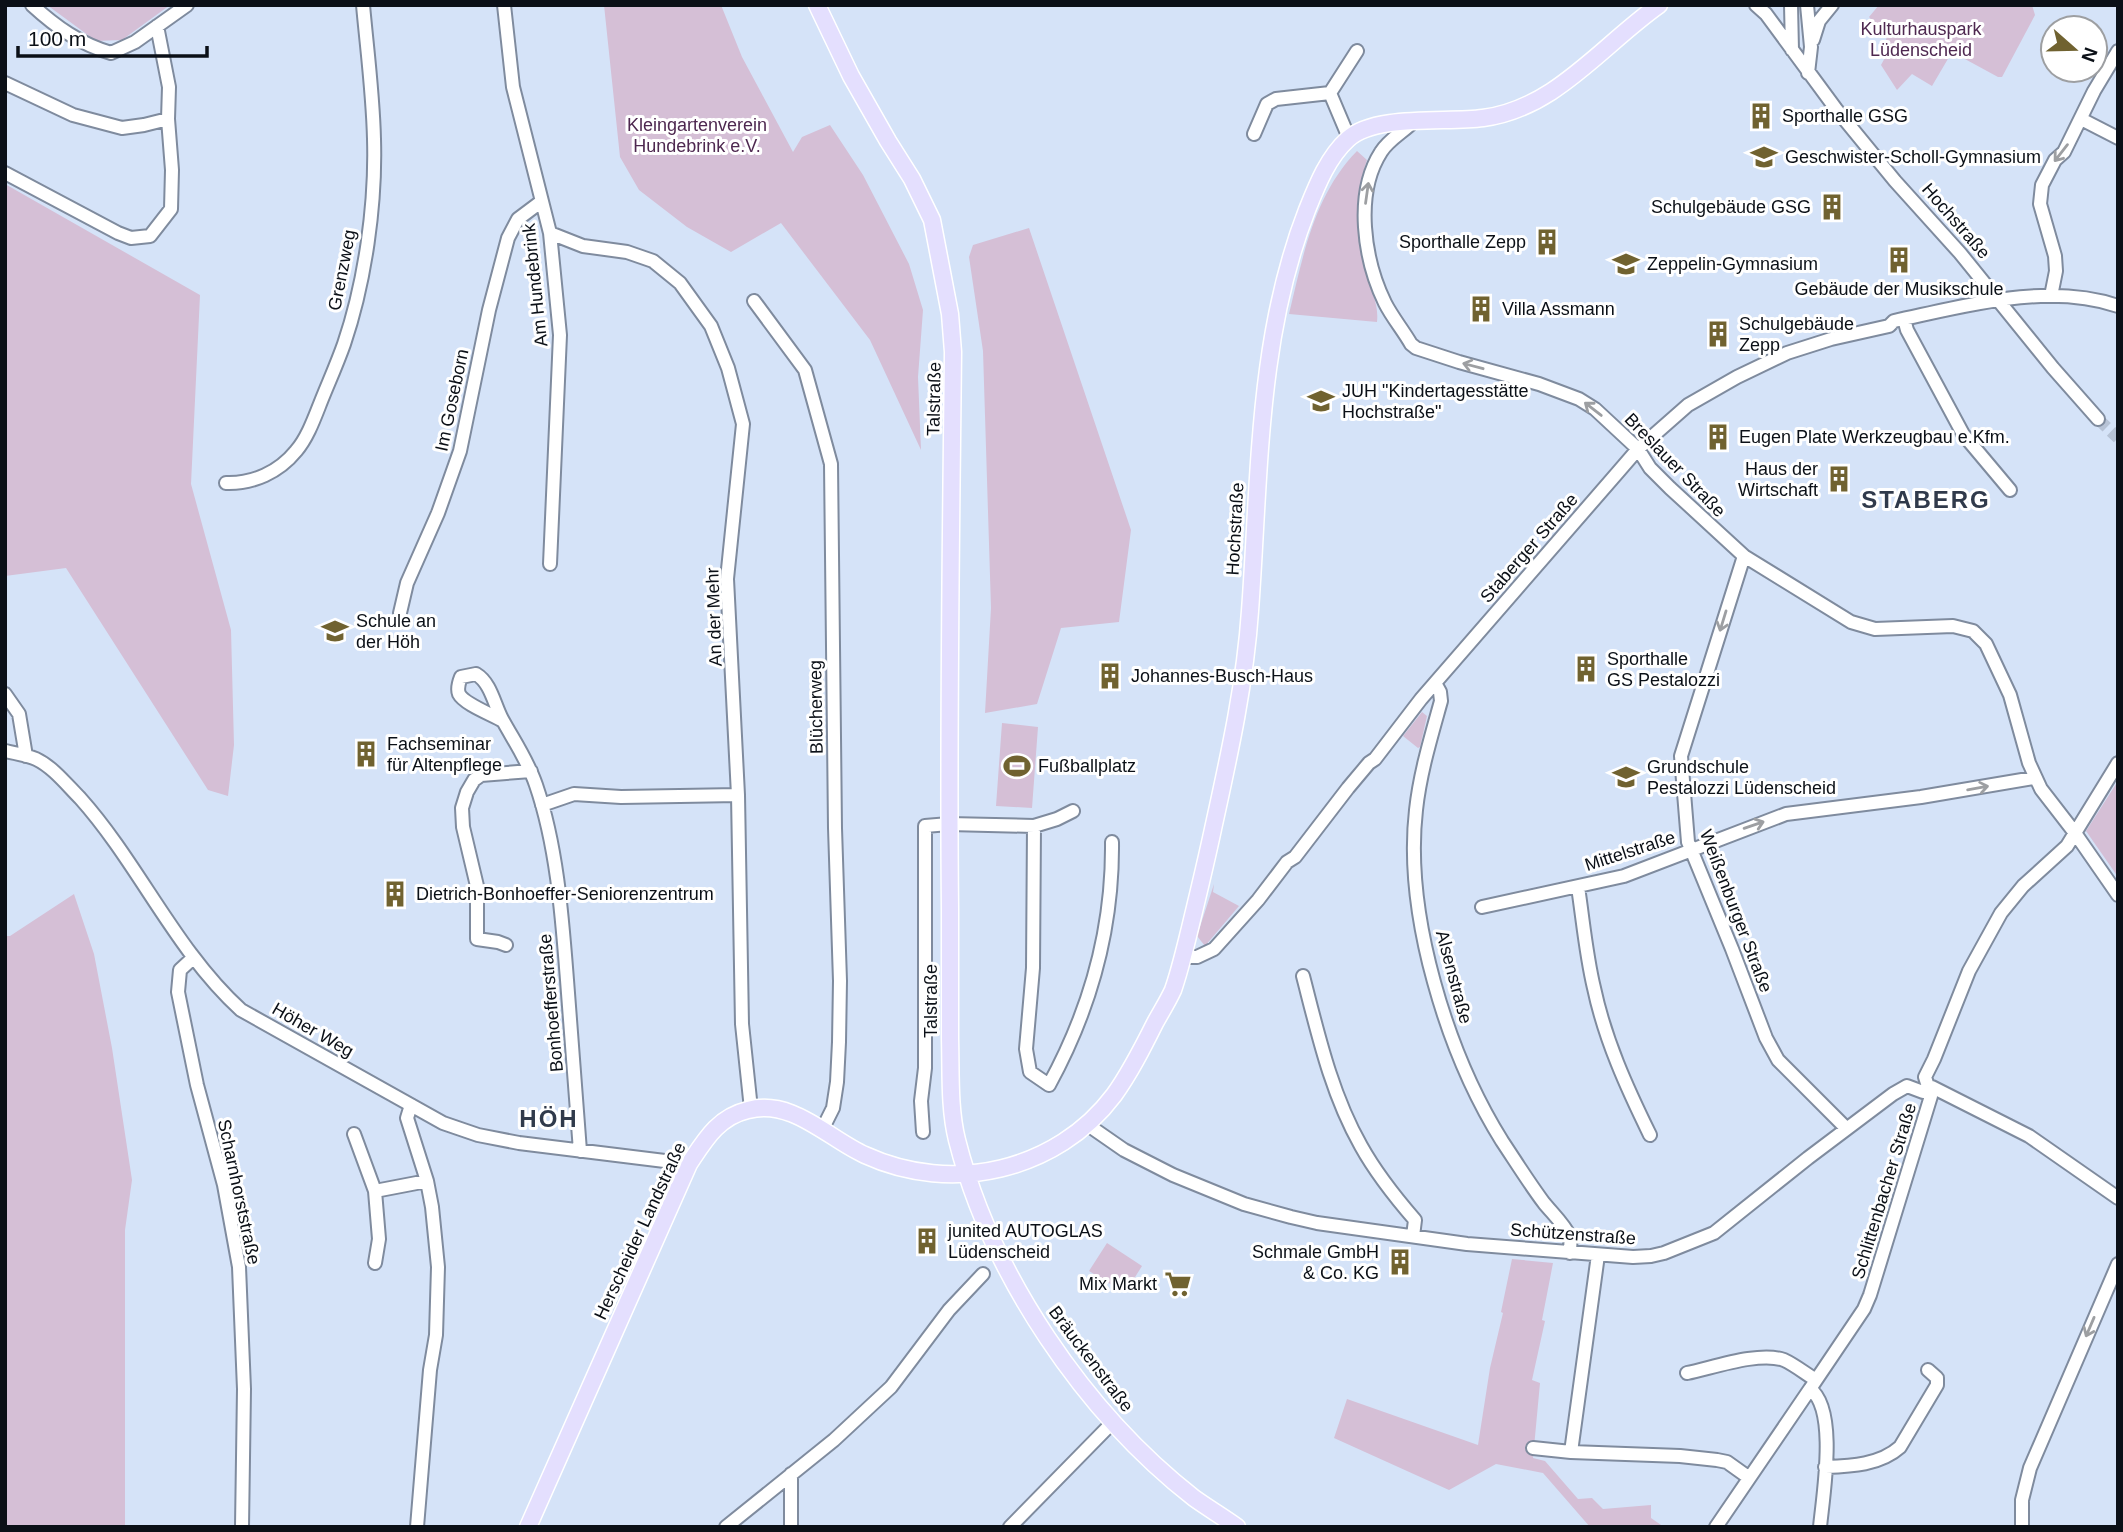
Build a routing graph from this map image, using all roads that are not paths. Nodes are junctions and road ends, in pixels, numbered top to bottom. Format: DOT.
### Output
graph roads {
  1 [pos="32,5"];
  2 [pos="187,5"];
  3 [pos="363,5"];
  4 [pos="504,5"];
  5 [pos="817,5"];
  6 [pos="1659,5"];
  7 [pos="1756,5"];
  8 [pos="1791,5"];
  9 [pos="1807,5"];
  10 [pos="1832,5"];
  11 [pos="157,26"];
  12 [pos="1811,47"];
  13 [pos="1357,51"];
  14 [pos="1792,51"];
  15 [pos="2118,51"];
  16 [pos="1808,72"];
  17 [pos="5,83"];
  18 [pos="1330,93"];
  19 [pos="168,119"];
  20 [pos="2081,119"];
  21 [pos="1413,122"];
  22 [pos="1254,134"];
  23 [pos="1349,138"];
  24 [pos="2118,138"];
  25 [pos="5,173"];
  26 [pos="542,201"];
  27 [pos="550,233"];
  28 [pos="2050,296"];
  29 [pos="754,301"];
  30 [pos="2000,301"];
  31 [pos="2118,306"];
  32 [pos="1904,319"];
  33 [pos="2098,419"];
  34 [pos="1638,449"];
  35 [pos="226,483"];
  36 [pos="2010,490"];
  37 [pos="1744,556"];
  38 [pos="550,564"];
  39 [pos="400,613"];
  40 [pos="1435,683"];
  41 [pos="5,694"];
  42 [pos="503,721"];
  43 [pos="5,751"];
  44 [pos="26,756"];
  45 [pos="2118,763"];
  46 [pos="531,771"];
  47 [pos="2034,778"];
  48 [pos="738,795"];
  49 [pos="542,805"];
  50 [pos="1073,811"];
  51 [pos="949,824"];
  52 [pos="1034,826"];
  53 [pos="2075,833"];
  54 [pos="1112,842"];
  55 [pos="1690,850"];
  56 [pos="1578,887"];
  57 [pos="2118,895"];
  58 [pos="1482,907"];
  59 [pos="506,945"];
  60 [pos="1182,957"];
  61 [pos="193,958"];
  62 [pos="1303,976"];
  63 [pos="1928,1089"];
  64 [pos="411,1105"];
  65 [pos="751,1109"];
  66 [pos="1088,1125"];
  67 [pos="1846,1128"];
  68 [pos="822,1130"];
  69 [pos="923,1132"];
  70 [pos="354,1134"];
  71 [pos="1650,1135"];
  72 [pos="580,1151"];
  73 [pos="689,1164"];
  74 [pos="968,1175"];
  75 [pos="427,1181"];
  76 [pos="375,1191"];
  77 [pos="2118,1198"];
  78 [pos="1413,1236"];
  79 [pos="1570,1253"];
  80 [pos="1598,1255"];
  81 [pos="375,1263"];
  82 [pos="2118,1264"];
  83 [pos="983,1274"];
  84 [pos="1928,1370"];
  85 [pos="1687,1373"];
  86 [pos="1813,1385"];
  87 [pos="1113,1422"];
  88 [pos="1534,1448"];
  89 [pos="1571,1452"];
  90 [pos="1825,1466"];
  91 [pos="791,1474"];
  92 [pos="1748,1478"];
  93 [pos="242,1527"];
  94 [pos="417,1527"];
  95 [pos="528,1527"];
  96 [pos="726,1527"];
  97 [pos="791,1527"];
  98 [pos="1010,1527"];
  99 [pos="1237,1527"];
  100 [pos="1716,1527"];
  101 [pos="1820,1527"];
  102 [pos="2022,1527"];
  1 -- 11 [label="street"];
  2 -- 11 [label="street"];
  3 -- 35 [label="street, Grenzweg"];
  4 -- 26 [label="street, Am Hundebrink"];
  5 -- 51 [label="main road, Talstraße"];
  6 -- 21 [label="main road"];
  7 -- 14 [label="street, Hochstraße"];
  8 -- 14 [label="street"];
  9 -- 12 [label="street"];
  10 -- 12 [label="street"];
  11 -- 19 [label="street"];
  12 -- 16 [label="street"];
  13 -- 18 [label="street"];
  14 -- 16 [label="street, Hochstraße"];
  15 -- 20 [label="street"];
  16 -- 30 [label="street, Hochstraße"];
  17 -- 19 [label="street"];
  18 -- 22 [label="street"];
  18 -- 23 [label="street"];
  19 -- 25 [label="street"];
  20 -- 24 [label="street"];
  20 -- 28 [label="street, one-way"];
  21 -- 23 [label="main road"];
  34 -- 21 [label="street, Breslauer Straße, one-way"];
  23 -- 60 [label="main road, Hochstraße"];
  26 -- 27 [label="street, Am Hundebrink"];
  26 -- 39 [label="street, Im Goseborn"];
  27 -- 38 [label="street, Am Hundebrink"];
  27 -- 48 [label="street, An der Mehr"];
  28 -- 30 [label="street"];
  28 -- 31 [label="street"];
  29 -- 68 [label="street, Blücherweg"];
  30 -- 32 [label="street, Staberger Straße"];
  30 -- 33 [label="street, Hochstraße"];
  32 -- 34 [label="street, Staberger Straße"];
  32 -- 36 [label="street"];
  34 -- 37 [label="street, Breslauer Straße"];
  34 -- 40 [label="street, Staberger Straße"];
  37 -- 47 [label="street, Breslauer Straße"];
  37 -- 55 [label="street, Weißenburger Straße, one-way"];
  40 -- 60 [label="street, Staberger Straße"];
  40 -- 79 [label="street, Alsenstraße"];
  41 -- 44 [label="street"];
  42 -- 46 [label="street, Bonhoefferstraße"];
  43 -- 44 [label="street, Höher Weg"];
  44 -- 61 [label="street, Höher Weg"];
  45 -- 53 [label="street, Schlittenbacher Straße"];
  46 -- 49 [label="street, Bonhoefferstraße"];
  46 -- 59 [label="street"];
  47 -- 53 [label="street, Breslauer Straße"];
  55 -- 47 [label="street, Mittelstraße, one-way"];
  48 -- 49 [label="street"];
  48 -- 65 [label="street, An der Mehr"];
  49 -- 72 [label="street, Bonhoefferstraße"];
  50 -- 52 [label="street"];
  51 -- 52 [label="street"];
  51 -- 69 [label="street, Talstraße"];
  51 -- 74 [label="main road, Talstraße"];
  52 -- 54 [label="street"];
  53 -- 57 [label="street, Breslauer Straße"];
  53 -- 63 [label="street, Schlittenbacher Straße"];
  55 -- 56 [label="street, Mittelstraße"];
  55 -- 67 [label="street, Weißenburger Straße"];
  56 -- 58 [label="street, Mittelstraße"];
  56 -- 71 [label="street"];
  60 -- 66 [label="main road, Hochstraße"];
  61 -- 64 [label="street, Höher Weg"];
  61 -- 93 [label="street, Scharnhorststraße"];
  62 -- 78 [label="street"];
  63 -- 67 [label="street, Schützenstraße"];
  63 -- 77 [label="street, Schützenstraße"];
  63 -- 86 [label="street, Schlittenbacher Straße"];
  64 -- 72 [label="street, Höher Weg"];
  64 -- 75 [label="street"];
  65 -- 68 [label="main road, Herscheider Landstraße"];
  65 -- 73 [label="main road, Herscheider Landstraße"];
  66 -- 74 [label="main road, Hochstraße"];
  66 -- 78 [label="street, Schützenstraße"];
  67 -- 80 [label="street, Schützenstraße"];
  68 -- 74 [label="main road, Herscheider Landstraße"];
  70 -- 76 [label="street"];
  72 -- 73 [label="street, Höher Weg"];
  73 -- 95 [label="main road, Herscheider Landstraße"];
  74 -- 87 [label="main road, Bräuckenstraße"];
  75 -- 76 [label="street"];
  75 -- 94 [label="street"];
  76 -- 81 [label="street"];
  78 -- 79 [label="street, Schützenstraße"];
  79 -- 80 [label="street, Schützenstraße"];
  80 -- 89 [label="street"];
  82 -- 102 [label="street, one-way"];
  83 -- 91 [label="street"];
  84 -- 90 [label="street"];
  85 -- 86 [label="street"];
  86 -- 90 [label="street"];
  86 -- 92 [label="street, Schlittenbacher Straße"];
  87 -- 98 [label="street"];
  87 -- 99 [label="main road, Bräuckenstraße"];
  88 -- 89 [label="street"];
  89 -- 92 [label="street"];
  90 -- 101 [label="street"];
  91 -- 96 [label="street"];
  91 -- 97 [label="street"];
  92 -- 100 [label="street, Schlittenbacher Straße"];
}
